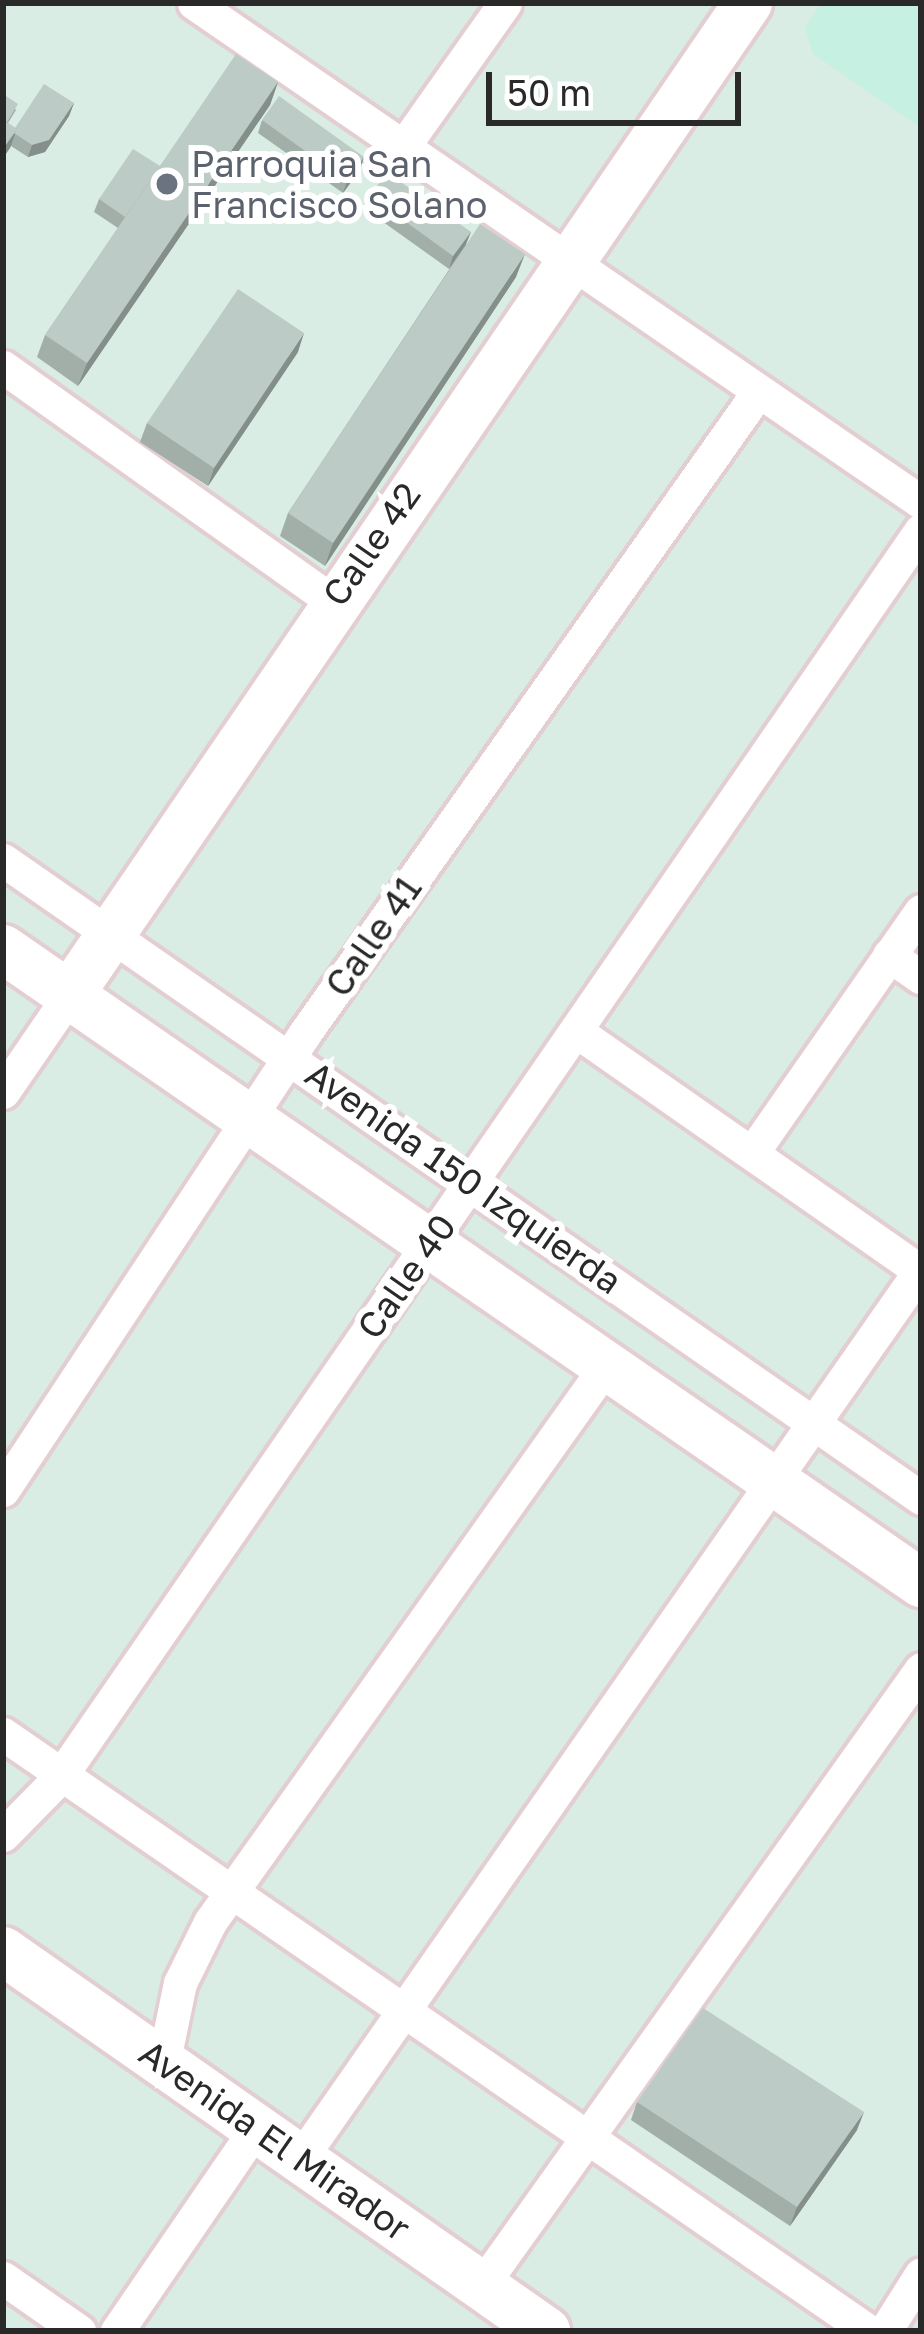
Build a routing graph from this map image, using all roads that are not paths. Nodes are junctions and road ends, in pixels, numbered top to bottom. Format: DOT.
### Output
graph roads {
  1 [pos="194,3"];
  2 [pos="505,3"];
  3 [pos="748,3"];
  4 [pos="230,13"];
  5 [pos="403,147"];
  6 [pos="569,260"];
  7 [pos="3,367"];
  8 [pos="758,392"];
  9 [pos="921,502"];
  10 [pos="921,530"];
  11 [pos="332,600"];
  12 [pos="3,860"];
  13 [pos="921,910"];
  14 [pos="109,935"];
  15 [pos="3,949"];
  16 [pos="890,955"];
  17 [pos="921,977"];
  18 [pos="70,994"];
  19 [pos="576,1031"];
  20 [pos="290,1057"];
  21 [pos="3,1092"];
  22 [pos="252,1122"];
  23 [pos="752,1154"];
  24 [pos="473,1179"];
  25 [pos="431,1240"];
  26 [pos="920,1270"];
  27 [pos="608,1363"];
  28 [pos="813,1424"];
  29 [pos="773,1481"];
  30 [pos="3,1490"];
  31 [pos="921,1498"];
  32 [pos="921,1583"];
  33 [pos="921,1669"];
  34 [pos="3,1734"];
  35 [pos="60,1777"];
  36 [pos="3,1835"];
  37 [pos="232,1893"];
  38 [pos="3,1951"];
  39 [pos="400,2015"];
  40 [pos="164,2060"];
  41 [pos="256,2128"];
  42 [pos="585,2143"];
  43 [pos="300,2159"];
  44 [pos="921,2274"];
  45 [pos="3,2278"];
  46 [pos="482,2285"];
  47 [pos="79,2331"];
  48 [pos="117,2331"];
  49 [pos="547,2331"];
  50 [pos="868,2331"];
  51 [pos="885,2331"];
  1 -- 4 [label="street"];
  2 -- 5 [label="street"];
  3 -- 6 [label="street, Calle 42"];
  4 -- 5 [label="street"];
  5 -- 6 [label="street"];
  6 -- 8 [label="street"];
  6 -- 11 [label="street, Calle 42"];
  7 -- 11 [label="street"];
  8 -- 9 [label="street"];
  8 -- 20 [label="street, Calle 41"];
  10 -- 19 [label="street, Calle 40"];
  11 -- 14 [label="street, Calle 42"];
  12 -- 14 [label="street, Avenida 150 Izquierda"];
  13 -- 16 [label="street"];
  14 -- 18 [label="street, Calle 42"];
  14 -- 20 [label="street, Avenida 150 Izquierda"];
  15 -- 18 [label="street, Avenida 150 Izquierda"];
  16 -- 17 [label="street"];
  16 -- 23 [label="street"];
  18 -- 21 [label="street, Calle 42"];
  18 -- 22 [label="street, Avenida 150 Izquierda"];
  19 -- 23 [label="street"];
  19 -- 24 [label="street, Calle 40"];
  20 -- 22 [label="street, Calle 41"];
  20 -- 24 [label="street, Avenida 150 Izquierda"];
  22 -- 25 [label="street, Avenida 150 Izquierda"];
  22 -- 30 [label="street, Calle 41"];
  23 -- 26 [label="street"];
  24 -- 25 [label="street, Calle 40"];
  24 -- 28 [label="street, Avenida 150 Izquierda"];
  25 -- 27 [label="street, Avenida 150 Izquierda"];
  25 -- 35 [label="street, Calle 40"];
  26 -- 28 [label="street"];
  27 -- 29 [label="street, Avenida 150 Izquierda"];
  27 -- 37 [label="street"];
  28 -- 29 [label="street"];
  28 -- 31 [label="street, Avenida 150 Izquierda"];
  29 -- 32 [label="street, Avenida 150 Izquierda"];
  29 -- 39 [label="street"];
  33 -- 42 [label="street"];
  34 -- 35 [label="street"];
  35 -- 36 [label="street, Calle 40"];
  35 -- 37 [label="street"];
  37 -- 39 [label="street"];
  37 -- 40 [label="street"];
  38 -- 40 [label="street, Avenida El Mirador"];
  39 -- 42 [label="street"];
  39 -- 43 [label="street"];
  40 -- 41 [label="street, Avenida El Mirador"];
  41 -- 43 [label="street, Avenida El Mirador"];
  41 -- 48 [label="street"];
  42 -- 46 [label="street"];
  42 -- 50 [label="street"];
  43 -- 46 [label="street, Avenida El Mirador"];
  44 -- 51 [label="street"];
  45 -- 47 [label="street"];
  46 -- 49 [label="street, Avenida El Mirador"];
}
